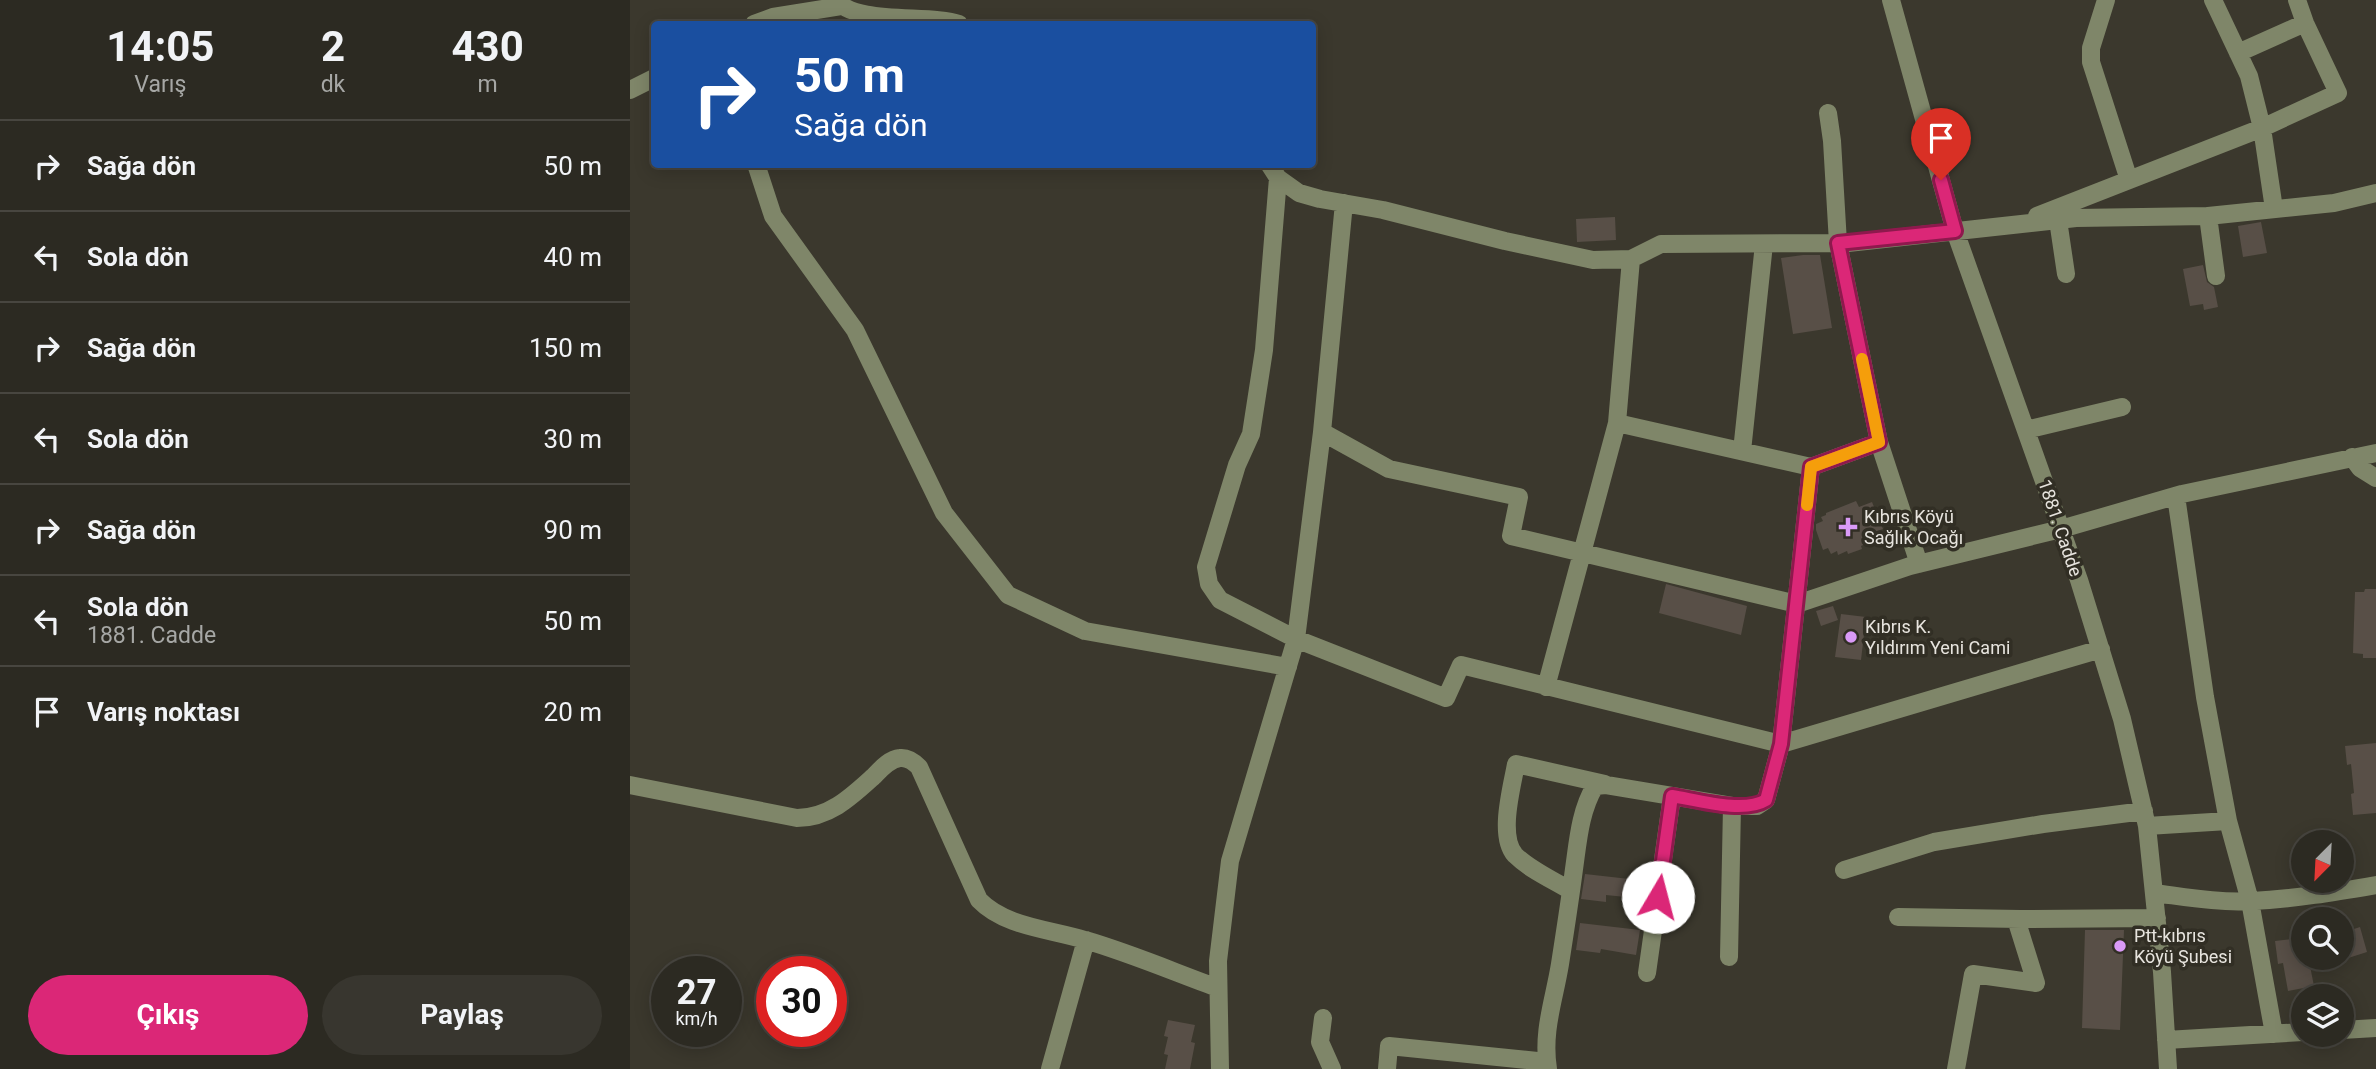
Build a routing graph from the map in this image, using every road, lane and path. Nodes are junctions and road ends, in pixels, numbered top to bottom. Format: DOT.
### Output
graph roads {
  1 [pos="1891,0"];
  2 [pos="2106,0"];
  3 [pos="2213,0"];
  4 [pos="2297,0"];
  5 [pos="839,3"];
  6 [pos="763,21"];
  7 [pos="929,21"];
  8 [pos="2305,23"];
  9 [pos="2238,53"];
  10 [pos="651,80"];
  11 [pos="630,90"];
  12 [pos="1828,113"];
  13 [pos="2262,128"];
  14 [pos="757,168"];
  15 [pos="1274,171"];
  16 [pos="2129,180"];
  17 [pos="2376,192"];
  18 [pos="1344,203"];
  19 [pos="2274,209"];
  20 [pos="2208,216"];
  21 [pos="2058,220"];
  22 [pos="2017,225"];
  23 [pos="1955,231"];
  24 [pos="1838,243"];
  25 [pos="1764,244"];
  26 [pos="1631,258"];
  27 [pos="2066,274"];
  28 [pos="2216,276"];
  29 [pos="2122,407"];
  30 [pos="1617,423"];
  31 [pos="2026,429"];
  32 [pos="1322,432"];
  33 [pos="1879,442"];
  34 [pos="1742,451"];
  35 [pos="2376,453"];
  36 [pos="2352,457"];
  37 [pos="1811,467"];
  38 [pos="2376,478"];
  39 [pos="2176,496"];
  40 [pos="2061,528"];
  41 [pos="1583,554"];
  42 [pos="1919,564"];
  43 [pos="1797,604"];
  44 [pos="1296,639"];
  45 [pos="2101,649"];
  46 [pos="1288,667"];
  47 [pos="1546,687"];
  48 [pos="1781,744"];
  49 [pos="630,785"];
  50 [pos="1606,785"];
  51 [pos="1672,796"];
  52 [pos="1732,806"];
  53 [pos="2146,818"];
  54 [pos="2228,821"];
  55 [pos="1844,870"];
  56 [pos="2376,885"];
  57 [pos="1571,891"];
  58 [pos="2154,893"];
  59 [pos="2250,901"];
  60 [pos="1898,917"];
  61 [pos="2157,918"];
  62 [pos="2016,919"];
  63 [pos="1086,940"];
  64 [pos="1729,957"];
  65 [pos="1647,973"];
  66 [pos="1218,988"];
  67 [pos="1322,1018"];
  68 [pos="2376,1028"];
  69 [pos="2354,1029"];
  70 [pos="2291,1033"];
  71 [pos="2274,1034"];
  72 [pos="2166,1040"];
  73 [pos="1548,1065"];
  74 [pos="1050,1069"];
  75 [pos="1220,1069"];
  76 [pos="1332,1069"];
  77 [pos="1387,1069"];
  78 [pos="1956,1069"];
  79 [pos="2168,1069"];
  1 -- 23 [label="street, 1881. Cadde"];
  2 -- 16 [label="street"];
  3 -- 9 [label="street"];
  4 -- 8 [label="street"];
  5 -- 6 [label="street"];
  5 -- 7 [label="street"];
  8 -- 9 [label="street"];
  8 -- 13 [label="street"];
  9 -- 13 [label="street"];
  10 -- 11 [label="street"];
  12 -- 24 [label="street"];
  13 -- 16 [label="street"];
  13 -- 19 [label="street"];
  14 -- 46 [label="street"];
  15 -- 18 [label="street"];
  15 -- 44 [label="street"];
  16 -- 22 [label="street"];
  17 -- 19 [label="street"];
  18 -- 26 [label="street"];
  18 -- 32 [label="street"];
  19 -- 20 [label="street"];
  20 -- 21 [label="street"];
  20 -- 28 [label="street"];
  21 -- 22 [label="street"];
  21 -- 27 [label="street"];
  22 -- 23 [label="street"];
  23 -- 24 [label="street"];
  23 -- 31 [label="street, 1881. Cadde"];
  24 -- 25 [label="street"];
  24 -- 33 [label="street"];
  25 -- 26 [label="street"];
  25 -- 34 [label="street"];
  26 -- 30 [label="street"];
  29 -- 31 [label="street"];
  30 -- 34 [label="street"];
  30 -- 41 [label="street"];
  31 -- 40 [label="street, 1881. Cadde"];
  32 -- 41 [label="street"];
  32 -- 44 [label="street"];
  33 -- 37 [label="street"];
  33 -- 42 [label="street"];
  34 -- 37 [label="street"];
  35 -- 36 [label="street"];
  36 -- 38 [label="street"];
  36 -- 39 [label="street"];
  37 -- 43 [label="street"];
  39 -- 40 [label="street"];
  39 -- 54 [label="street"];
  40 -- 42 [label="street"];
  40 -- 45 [label="street, 1881. Cadde"];
  41 -- 43 [label="street"];
  41 -- 47 [label="street"];
  42 -- 43 [label="street"];
  43 -- 48 [label="street"];
  44 -- 46 [label="street"];
  44 -- 47 [label="street"];
  45 -- 48 [label="street"];
  45 -- 53 [label="street, 1881. Cadde"];
  46 -- 66 [label="street"];
  47 -- 48 [label="street"];
  48 -- 52 [label="street"];
  49 -- 63 [label="street"];
  50 -- 51 [label="street"];
  50 -- 57 [label="street"];
  50 -- 57 [label="street"];
  51 -- 52 [label="street"];
  51 -- 65 [label="street"];
  52 -- 64 [label="street"];
  53 -- 54 [label="street"];
  53 -- 55 [label="street"];
  53 -- 58 [label="street, 1881. Cadde"];
  54 -- 59 [label="street"];
  56 -- 59 [label="street"];
  57 -- 73 [label="street"];
  58 -- 59 [label="street"];
  58 -- 61 [label="street, 1881. Cadde"];
  59 -- 71 [label="street"];
  60 -- 62 [label="street"];
  61 -- 62 [label="street"];
  61 -- 72 [label="street, 1881. Cadde"];
  62 -- 78 [label="street"];
  63 -- 66 [label="street"];
  63 -- 74 [label="street"];
  66 -- 75 [label="street"];
  67 -- 76 [label="street"];
  68 -- 69 [label="street"];
  70 -- 71 [label="street"];
  71 -- 72 [label="street"];
  72 -- 79 [label="street, 1881. Cadde"];
  73 -- 77 [label="street"];
}
